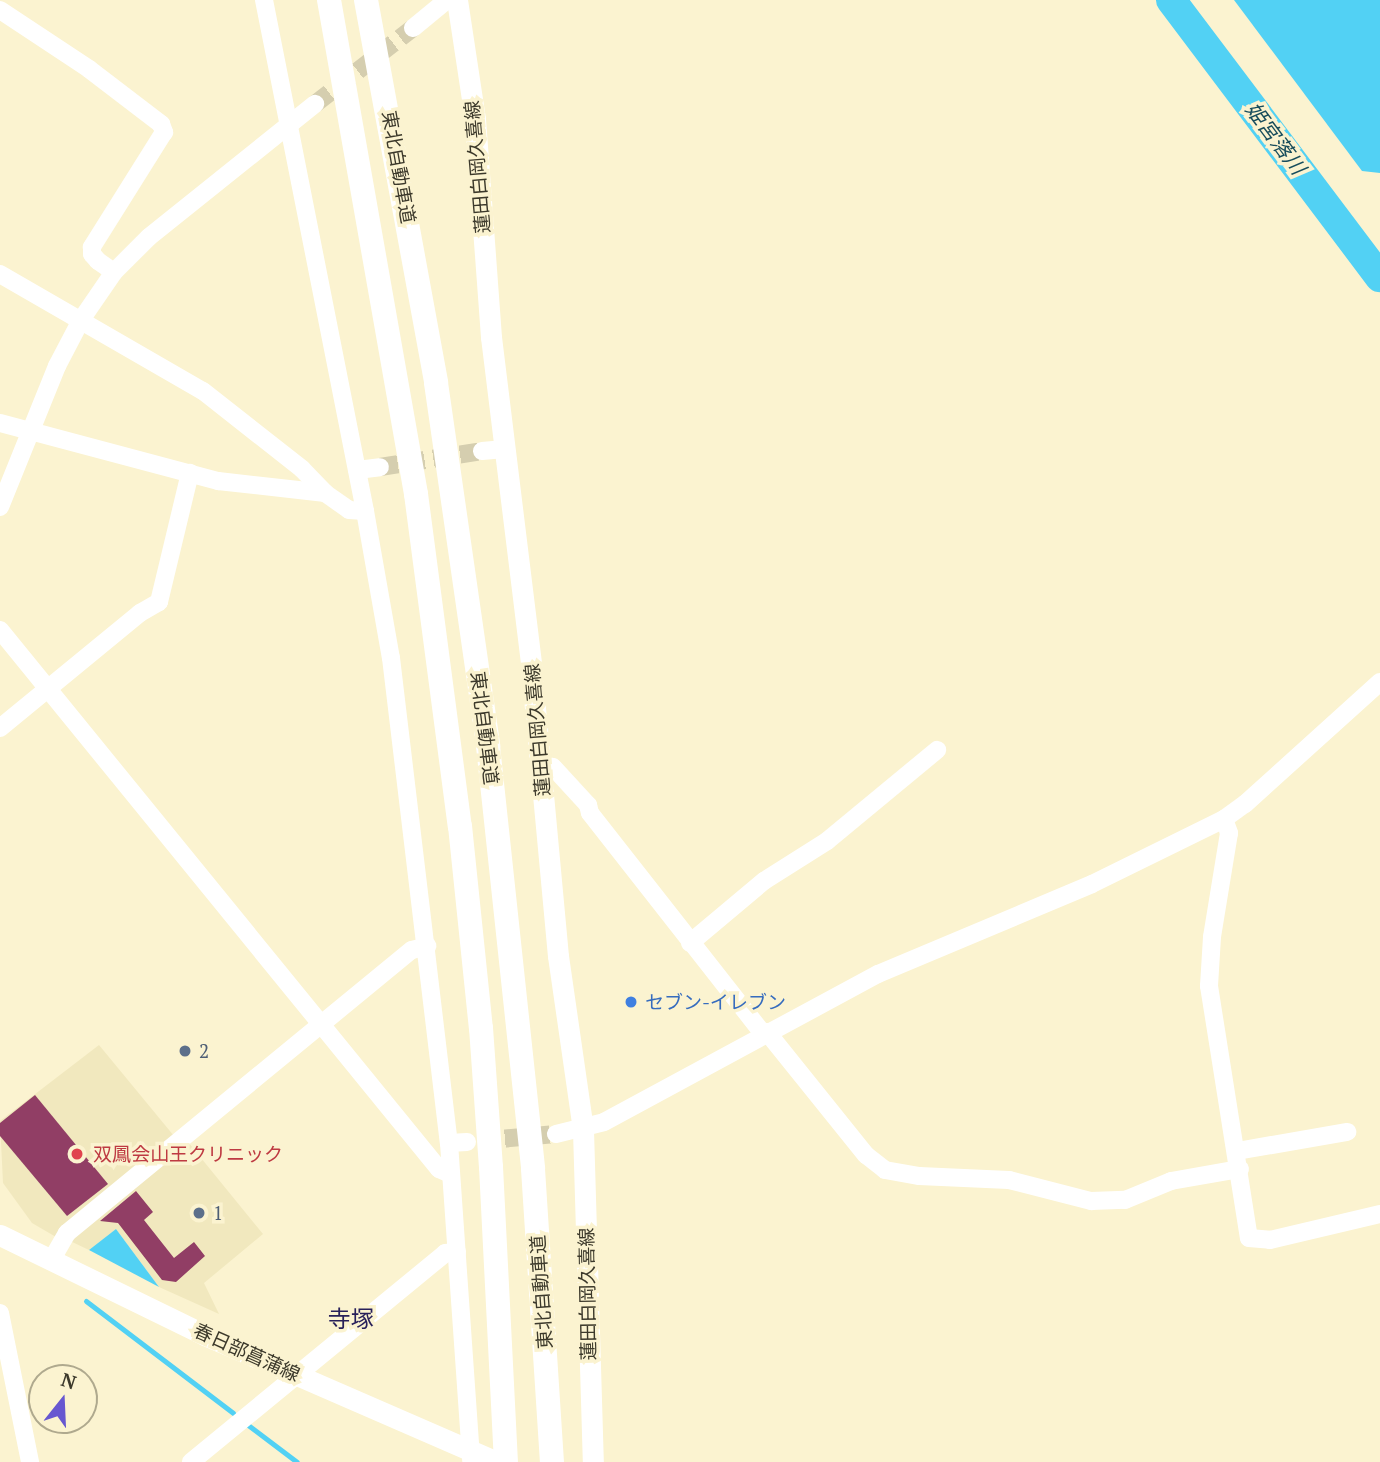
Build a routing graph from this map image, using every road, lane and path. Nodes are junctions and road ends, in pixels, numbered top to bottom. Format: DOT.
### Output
graph roads {
  1 [pos="264,0"];
  2 [pos="329,0"];
  3 [pos="366,0"];
  4 [pos="447,0"];
  5 [pos="457,0"];
  6 [pos="0,10"];
  7 [pos="413,28"];
  8 [pos="315,104"];
  9 [pos="290,122"];
  10 [pos="114,272"];
  11 [pos="0,274"];
  12 [pos="81,320"];
  13 [pos="0,423"];
  14 [pos="30,431"];
  15 [pos="505,449"];
  16 [pos="482,452"];
  17 [pos="380,467"];
  18 [pos="357,470"];
  19 [pos="190,473"];
  20 [pos="325,493"];
  21 [pos="0,507"];
  22 [pos="365,511"];
  23 [pos="0,630"];
  24 [pos="1380,682"];
  25 [pos="48,689"];
  26 [pos="0,728"];
  27 [pos="937,750"];
  28 [pos="540,764"];
  29 [pos="1224,819"];
  30 [pos="690,943"];
  31 [pos="428,946"];
  32 [pos="322,1027"];
  33 [pos="765,1033"];
  34 [pos="583,1130"];
  35 [pos="1347,1132"];
  36 [pos="556,1134"];
  37 [pos="1237,1151"];
  38 [pos="1240,1169"];
  39 [pos="450,1174"];
  40 [pos="1380,1214"];
  41 [pos="0,1236"];
  42 [pos="457,1252"];
  43 [pos="52,1259"];
  44 [pos="0,1313"];
  45 [pos="30,1462"];
  46 [pos="191,1462"];
  47 [pos="471,1462"];
  48 [pos="496,1462"];
  49 [pos="506,1462"];
  50 [pos="552,1462"];
  51 [pos="593,1462"];
  1 -- 9 [label="street"];
  2 -- 49 [label="highway, 東北自動車道"];
  3 -- 50 [label="highway, 東北自動車道"];
  4 -- 7 [label="street"];
  5 -- 15 [label="main road, 蓮田白岡久喜線"];
  6 -- 10 [label="street"];
  8 -- 9 [label="street"];
  9 -- 10 [label="street"];
  9 -- 18 [label="street"];
  10 -- 12 [label="street"];
  11 -- 12 [label="street"];
  12 -- 14 [label="street"];
  12 -- 20 [label="street"];
  13 -- 14 [label="street"];
  14 -- 19 [label="street"];
  14 -- 21 [label="street"];
  15 -- 16 [label="street"];
  15 -- 28 [label="main road, 蓮田白岡久喜線"];
  17 -- 18 [label="street"];
  18 -- 22 [label="street"];
  19 -- 20 [label="street"];
  19 -- 25 [label="street"];
  20 -- 22 [label="street"];
  22 -- 31 [label="street"];
  23 -- 25 [label="street"];
  24 -- 29 [label="street"];
  25 -- 26 [label="street"];
  25 -- 32 [label="street"];
  27 -- 30 [label="street"];
  28 -- 30 [label="street"];
  28 -- 34 [label="main road, 蓮田白岡久喜線"];
  29 -- 33 [label="street"];
  29 -- 37 [label="street"];
  30 -- 33 [label="street"];
  31 -- 32 [label="street"];
  31 -- 39 [label="street"];
  32 -- 39 [label="street"];
  32 -- 43 [label="street"];
  33 -- 34 [label="street"];
  33 -- 38 [label="street"];
  34 -- 36 [label="street"];
  34 -- 51 [label="main road, 蓮田白岡久喜線"];
  35 -- 37 [label="street"];
  37 -- 38 [label="street"];
  38 -- 40 [label="street"];
  39 -- 42 [label="street"];
  41 -- 43 [label="main road, 春日部菖蒲線"];
  42 -- 46 [label="street"];
  42 -- 47 [label="street"];
  43 -- 48 [label="main road, 春日部菖蒲線"];
  44 -- 45 [label="street"];
}
